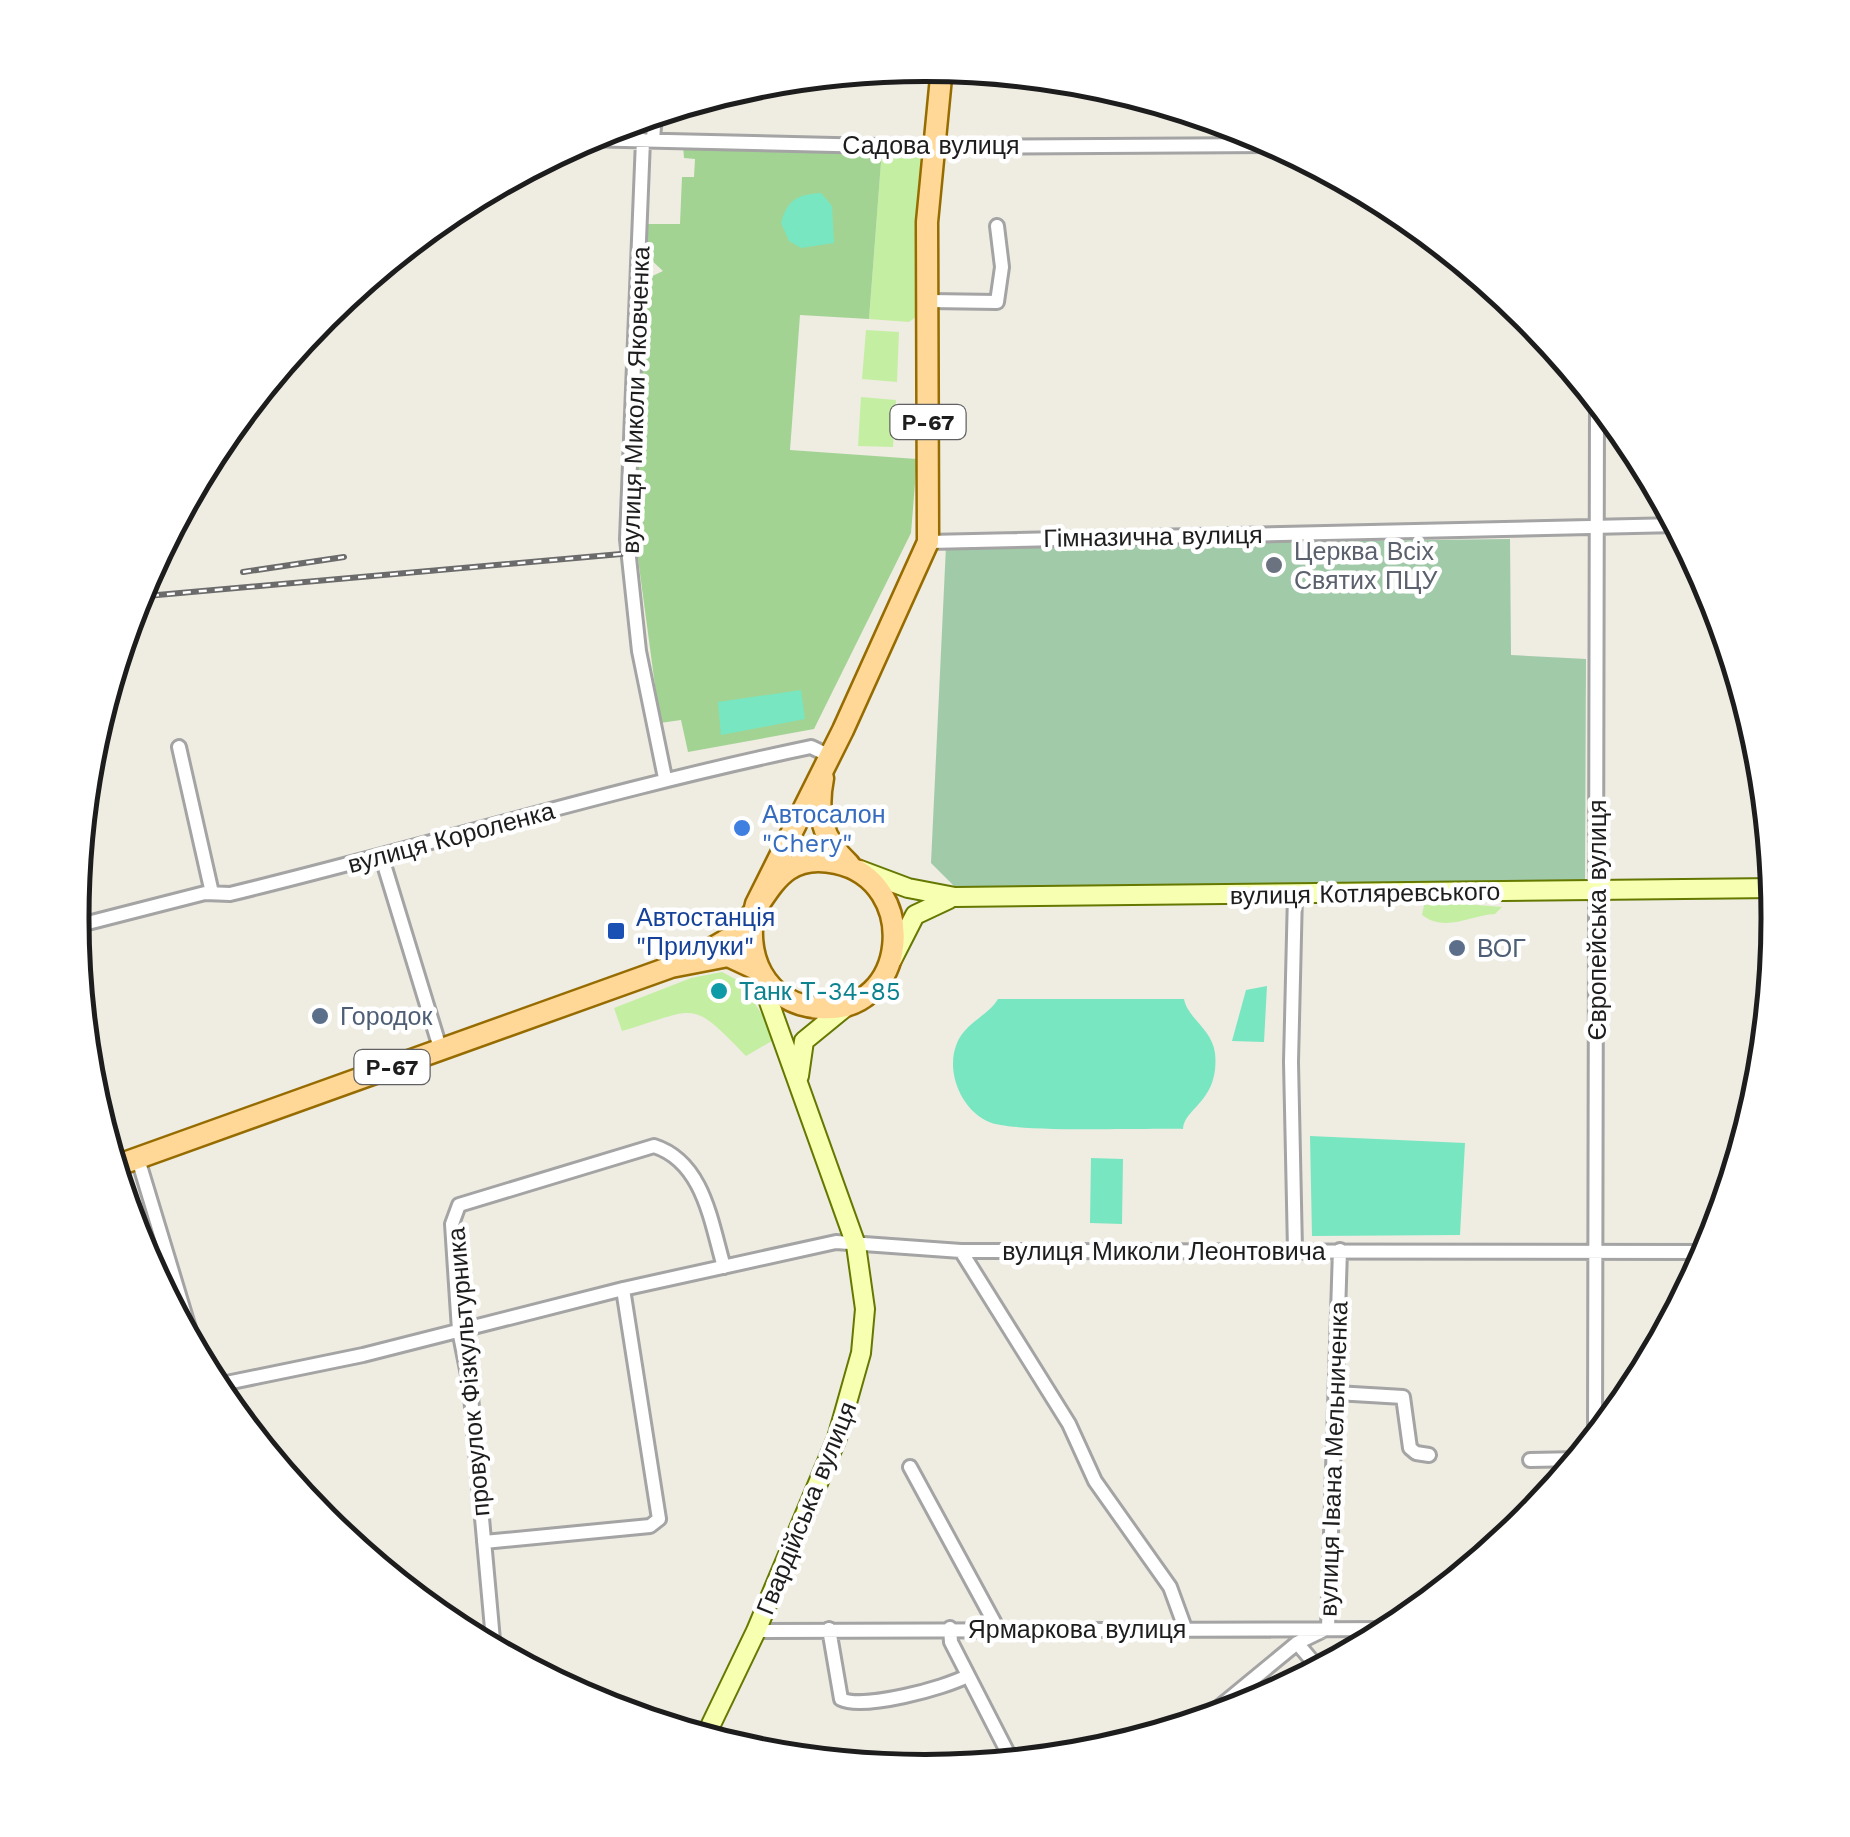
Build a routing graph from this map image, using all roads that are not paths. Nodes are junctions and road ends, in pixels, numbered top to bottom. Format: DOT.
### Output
graph roads {
  1 [pos="940,83"];
  2 [pos="651,129"];
  3 [pos="622,140"];
  4 [pos="648,140"];
  5 [pos="1243,145"];
  6 [pos="932,148"];
  7 [pos="997,226"];
  8 [pos="930,301"];
  9 [pos="1597,422"];
  10 [pos="1662,525"];
  11 [pos="1595,526"];
  12 [pos="928,542"];
  13 [pos="179,747"];
  14 [pos="828,755"];
  15 [pos="665,778"];
  16 [pos="382,858"];
  17 [pos="854,868"];
  18 [pos="1760,888"];
  19 [pos="1596,891"];
  20 [pos="212,893"];
  21 [pos="1296,894"];
  22 [pos="955,898"];
  23 [pos="756,904"];
  24 [pos="89,923"];
  25 [pos="892,960"];
  26 [pos="671,968"];
  27 [pos="758,970"];
  28 [pos="848,1005"];
  29 [pos="441,1051"];
  30 [pos="800,1096"];
  31 [pos="138,1159"];
  32 [pos="126,1163"];
  33 [pos="856,1245"];
  34 [pos="1295,1250"];
  35 [pos="1340,1250"];
  36 [pos="961,1251"];
  37 [pos="1598,1252"];
  38 [pos="1691,1252"];
  39 [pos="724,1266"];
  40 [pos="623,1289"];
  41 [pos="178,1293"];
  42 [pos="459,1330"];
  43 [pos="229,1382"];
  44 [pos="1336,1393"];
  45 [pos="1595,1417"];
  46 [pos="1429,1455"];
  47 [pos="1562,1459"];
  48 [pos="1530,1460"];
  49 [pos="910,1467"];
  50 [pos="484,1542"];
  51 [pos="950,1628"];
  52 [pos="1185,1628"];
  53 [pos="1328,1628"];
  54 [pos="829,1629"];
  55 [pos="998,1629"];
  56 [pos="1365,1629"];
  57 [pos="756,1631"];
  58 [pos="492,1633"];
  59 [pos="1296,1643"];
  60 [pos="1311,1660"];
  61 [pos="968,1676"];
  62 [pos="1236,1694"];
  63 [pos="710,1726"];
  64 [pos="1006,1750"];
  1 -- 6 [label="main road, Р-67"];
  2 -- 4 [label="street, вулиця Миколи Яковченка"];
  3 -- 4 [label="street, Садова вулиця"];
  4 -- 6 [label="street, Садова вулиця"];
  4 -- 15 [label="street, вулиця Миколи Яковченка"];
  5 -- 6 [label="street, Садова вулиця"];
  6 -- 8 [label="main road, Р-67"];
  7 -- 8 [label="street"];
  8 -- 12 [label="main road, Р-67"];
  9 -- 11 [label="street, Європейська вулиця"];
  10 -- 11 [label="street, Гімназична вулиця"];
  11 -- 12 [label="street, Гімназична вулиця"];
  11 -- 19 [label="street, Європейська вулиця"];
  12 -- 14 [label="main road, Р-67"];
  13 -- 20 [label="street"];
  14 -- 15 [label="street, вулиця Короленка"];
  14 -- 17 [label="main road, Р-67"];
  14 -- 23 [label="main road, Р-67"];
  15 -- 16 [label="street, вулиця Короленка"];
  16 -- 20 [label="street, вулиця Короленка"];
  16 -- 29 [label="street"];
  17 -- 22 [label="main road"];
  17 -- 23 [label="main road, Р-67"];
  17 -- 25 [label="main road, Р-67"];
  18 -- 19 [label="main road, вулиця Котляревського"];
  19 -- 21 [label="main road, вулиця Котляревського"];
  19 -- 37 [label="street, Європейська вулиця"];
  20 -- 24 [label="street, вулиця Короленка"];
  21 -- 22 [label="main road, вулиця Котляревського"];
  21 -- 34 [label="street"];
  22 -- 25 [label="main road"];
  23 -- 26 [label="main road, Р-67"];
  23 -- 27 [label="main road, Р-67"];
  25 -- 28 [label="main road"];
  26 -- 27 [label="main road, Р-67"];
  26 -- 29 [label="main road, Р-67"];
  27 -- 28 [label="main road, Р-67"];
  27 -- 30 [label="main road, Гвардійська вулиця"];
  28 -- 30 [label="main road"];
  29 -- 31 [label="main road, Р-67"];
  30 -- 33 [label="main road, Гвардійська вулиця"];
  31 -- 32 [label="main road, Р-67"];
  31 -- 41 [label="street"];
  33 -- 36 [label="street, вулиця Миколи Леонтовича"];
  33 -- 39 [label="street, вулиця Миколи Леонтовича"];
  33 -- 57 [label="main road, Гвардійська вулиця"];
  34 -- 35 [label="street, вулиця Миколи Леонтовича"];
  34 -- 36 [label="street, вулиця Миколи Леонтовича"];
  35 -- 37 [label="street, вулиця Миколи Леонтовича"];
  35 -- 44 [label="street, вулиця Івана Мельниченка"];
  36 -- 52 [label="street"];
  37 -- 38 [label="street, вулиця Миколи Леонтовича"];
  37 -- 45 [label="street, Європейська вулиця"];
  39 -- 40 [label="street, вулиця Миколи Леонтовича"];
  39 -- 42 [label="street, провулок Фізкультурника"];
  40 -- 42 [label="street, вулиця Миколи Леонтовича"];
  40 -- 50 [label="street"];
  42 -- 43 [label="street, вулиця Миколи Леонтовича"];
  42 -- 50 [label="street, провулок Фізкультурника"];
  44 -- 46 [label="street"];
  44 -- 53 [label="street, вулиця Івана Мельниченка"];
  47 -- 48 [label="street"];
  49 -- 55 [label="street"];
  50 -- 58 [label="street, провулок Фізкультурника"];
  51 -- 54 [label="street, Ярмаркова вулиця"];
  51 -- 55 [label="street, Ярмаркова вулиця"];
  51 -- 61 [label="street"];
  52 -- 53 [label="street, Ярмаркова вулиця"];
  52 -- 55 [label="street, Ярмаркова вулиця"];
  53 -- 56 [label="street, Ярмаркова вулиця"];
  53 -- 59 [label="street, вулиця Івана Мельниченка"];
  54 -- 57 [label="street, Ярмаркова вулиця"];
  54 -- 61 [label="street"];
  57 -- 63 [label="main road, Гвардійська вулиця"];
  59 -- 60 [label="street"];
  59 -- 62 [label="street, вулиця Івана Мельниченка"];
  61 -- 64 [label="street"];
}
